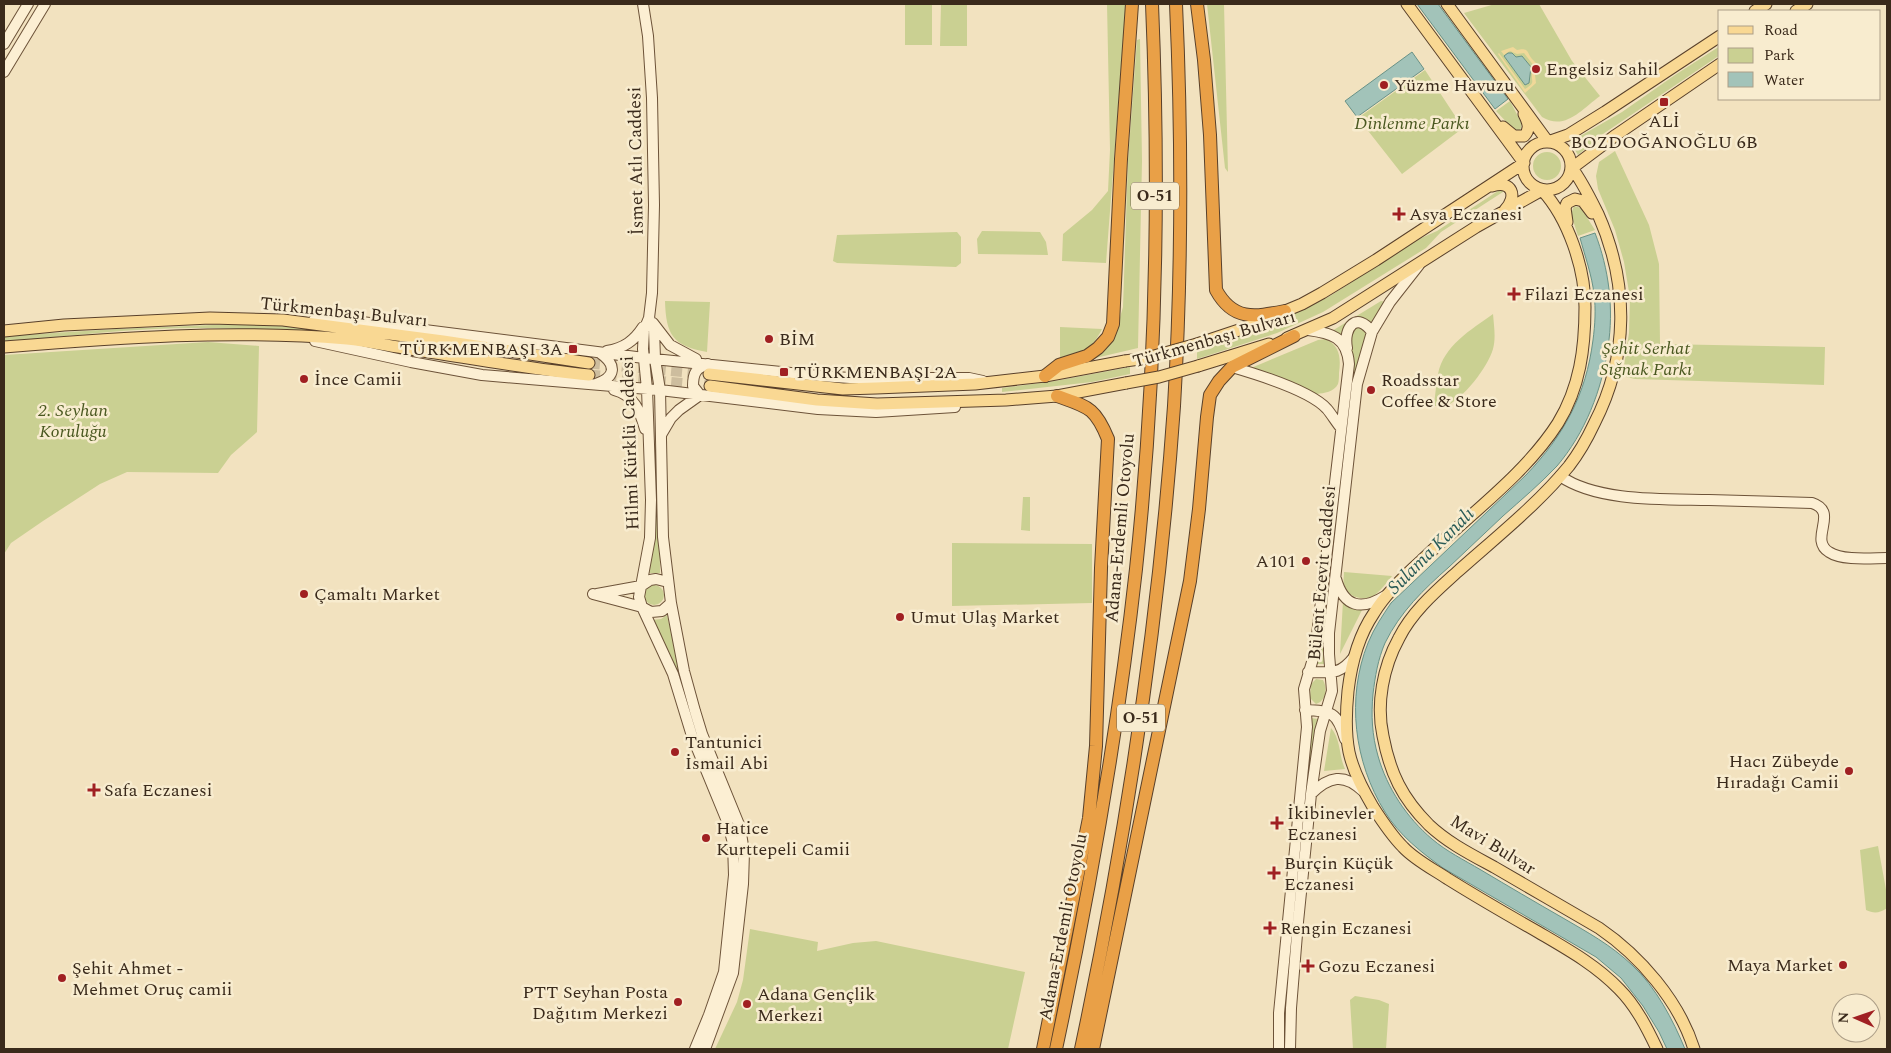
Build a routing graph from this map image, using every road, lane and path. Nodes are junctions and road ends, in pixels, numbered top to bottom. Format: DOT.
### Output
graph roads {
  1 [pos="28,4"];
  2 [pos="44,4"];
  3 [pos="643,4"];
  4 [pos="1132,4"];
  5 [pos="1152,4"];
  6 [pos="1176,4"];
  7 [pos="1197,4"];
  8 [pos="1407,4"];
  9 [pos="1447,4"];
  10 [pos="1718,37"];
  11 [pos="4,44"];
  12 [pos="1718,65"];
  13 [pos="4,72"];
  14 [pos="1514,94"];
  15 [pos="1488,114"];
  16 [pos="1548,142"];
  17 [pos="1524,163"];
  18 [pos="1572,168"];
  19 [pos="1485,189"];
  20 [pos="1542,190"];
  21 [pos="1499,214"];
  22 [pos="1604,228"];
  23 [pos="1572,240"];
  24 [pos="1420,263"];
  25 [pos="1285,311"];
  26 [pos="649,318"];
  27 [pos="290,320"];
  28 [pos="1308,330"];
  29 [pos="4,331"];
  30 [pos="1372,332"];
  31 [pos="1294,336"];
  32 [pos="4,347"];
  33 [pos="600,352"];
  34 [pos="1348,354"];
  35 [pos="644,358"];
  36 [pos="655,359"];
  37 [pos="589,363"];
  38 [pos="1232,367"];
  39 [pos="709,375"];
  40 [pos="1045,376"];
  41 [pos="592,380"];
  42 [pos="647,389"];
  43 [pos="660,390"];
  44 [pos="700,395"];
  45 [pos="1057,396"];
  46 [pos="1006,400"];
  47 [pos="1341,428"];
  48 [pos="661,436"];
  49 [pos="649,447"];
  50 [pos="1560,476"];
  51 [pos="1887,558"];
  52 [pos="1335,577"];
  53 [pos="668,582"];
  54 [pos="641,586"];
  55 [pos="1388,594"];
  56 [pos="671,603"];
  57 [pos="642,607"];
  58 [pos="1356,654"];
  59 [pos="1308,672"];
  60 [pos="1330,672"];
  61 [pos="1305,710"];
  62 [pos="1326,711"];
  63 [pos="1349,751"];
  64 [pos="1364,791"];
  65 [pos="1311,794"];
  66 [pos="695,1049"];
  67 [pos="705,1049"];
  68 [pos="1043,1049"];
  69 [pos="1056,1049"];
  70 [pos="1081,1049"];
  71 [pos="1094,1049"];
  72 [pos="1280,1049"];
  73 [pos="1290,1049"];
  74 [pos="1657,1049"];
  75 [pos="1694,1049"];
  1 -- 11 [label="main road"];
  2 -- 13 [label="main road"];
  3 -- 26 [label="main road, İsmet Atlı Caddesi"];
  4 -- 40 [label="highway"];
  5 -- 69 [label="highway, Adana-Erdemli Otoyolu / O-51"];
  6 -- 70 [label="highway, O-51"];
  7 -- 25 [label="highway"];
  8 -- 15 [label="main road"];
  9 -- 14 [label="main road"];
  10 -- 16 [label="main road"];
  12 -- 18 [label="main road"];
  14 -- 15 [label="main road"];
  14 -- 16 [label="main road"];
  15 -- 17 [label="main road"];
  16 -- 17 [label="main road"];
  16 -- 18 [label="main road"];
  17 -- 19 [label="main road, Türkmenbaşı Bulvarı"];
  17 -- 20 [label="main road"];
  18 -- 20 [label="main road"];
  18 -- 22 [label="main road, Mavi Bulvar"];
  19 -- 21 [label="main road"];
  19 -- 25 [label="main road, Türkmenbaşı Bulvarı"];
  20 -- 21 [label="main road, Türkmenbaşı Bulvarı"];
  20 -- 23 [label="main road"];
  21 -- 24 [label="main road, Türkmenbaşı Bulvarı"];
  22 -- 23 [label="main road"];
  22 -- 50 [label="main road, Mavi Bulvar"];
  23 -- 55 [label="main road"];
  24 -- 28 [label="main road, Türkmenbaşı Bulvarı"];
  24 -- 30 [label="main road, Bülent Ecevit Caddesi"];
  25 -- 40 [label="main road, Türkmenbaşı Bulvarı, bridge"];
  26 -- 33 [label="main road"];
  26 -- 35 [label="main road, Hilmi Kürklü Caddesi"];
  26 -- 36 [label="main road, Hilmi Kürklü Caddesi"];
  26 -- 39 [label="main road"];
  27 -- 29 [label="main road, Türkmenbaşı Bulvarı"];
  27 -- 33 [label="main road"];
  27 -- 37 [label="main road, Türkmenbaşı Bulvarı"];
  28 -- 31 [label="main road, Türkmenbaşı Bulvarı"];
  28 -- 34 [label="main road"];
  30 -- 34 [label="main road, Bülent Ecevit Caddesi"];
  30 -- 52 [label="main road, Bülent Ecevit Caddesi"];
  31 -- 38 [label="highway"];
  31 -- 45 [label="main road, Türkmenbaşı Bulvarı, bridge"];
  32 -- 41 [label="main road, Türkmenbaşı Bulvarı"];
  33 -- 35 [label="main road"];
  33 -- 41 [label="main road"];
  34 -- 47 [label="main road, Bülent Ecevit Caddesi"];
  35 -- 36 [label="main road"];
  35 -- 42 [label="main road, Hilmi Kürklü Caddesi"];
  36 -- 39 [label="main road"];
  36 -- 43 [label="main road, Hilmi Kürklü Caddesi"];
  38 -- 47 [label="main road"];
  38 -- 71 [label="highway"];
  39 -- 40 [label="main road, Türkmenbaşı Bulvarı"];
  39 -- 44 [label="main road"];
  39 -- 46 [label="main road, Türkmenbaşı Bulvarı"];
  41 -- 42 [label="main road"];
  41 -- 49 [label="main road"];
  42 -- 43 [label="main road"];
  42 -- 49 [label="main road, Hilmi Kürklü Caddesi"];
  43 -- 44 [label="main road"];
  43 -- 48 [label="main road, Hilmi Kürklü Caddesi"];
  44 -- 46 [label="main road"];
  44 -- 48 [label="main road"];
  45 -- 46 [label="main road, Türkmenbaşı Bulvarı"];
  45 -- 68 [label="highway"];
  47 -- 59 [label="main road, Bülent Ecevit Caddesi"];
  48 -- 53 [label="main road, Hilmi Kürklü Caddesi"];
  49 -- 54 [label="main road, Hilmi Kürklü Caddesi"];
  50 -- 51 [label="main road"];
  50 -- 75 [label="main road, Mavi Bulvar"];
  52 -- 55 [label="main road"];
  52 -- 60 [label="main road, Bülent Ecevit Caddesi"];
  53 -- 54 [label="main road"];
  53 -- 56 [label="main road"];
  54 -- 57 [label="main road, Hilmi Kürklü Caddesi"];
  54 -- 57 [label="main road"];
  55 -- 58 [label="main road"];
  56 -- 57 [label="main road"];
  56 -- 67 [label="main road"];
  57 -- 66 [label="main road, Hilmi Kürklü Caddesi"];
  58 -- 60 [label="main road"];
  58 -- 63 [label="main road"];
  59 -- 60 [label="main road"];
  59 -- 61 [label="main road, Bülent Ecevit Caddesi"];
  60 -- 62 [label="main road, Bülent Ecevit Caddesi"];
  61 -- 62 [label="main road"];
  61 -- 72 [label="main road, Bülent Ecevit Caddesi"];
  62 -- 63 [label="main road"];
  62 -- 65 [label="main road, Bülent Ecevit Caddesi"];
  63 -- 64 [label="main road"];
  64 -- 65 [label="main road"];
  64 -- 74 [label="main road"];
  65 -- 73 [label="main road, Bülent Ecevit Caddesi"];
}
